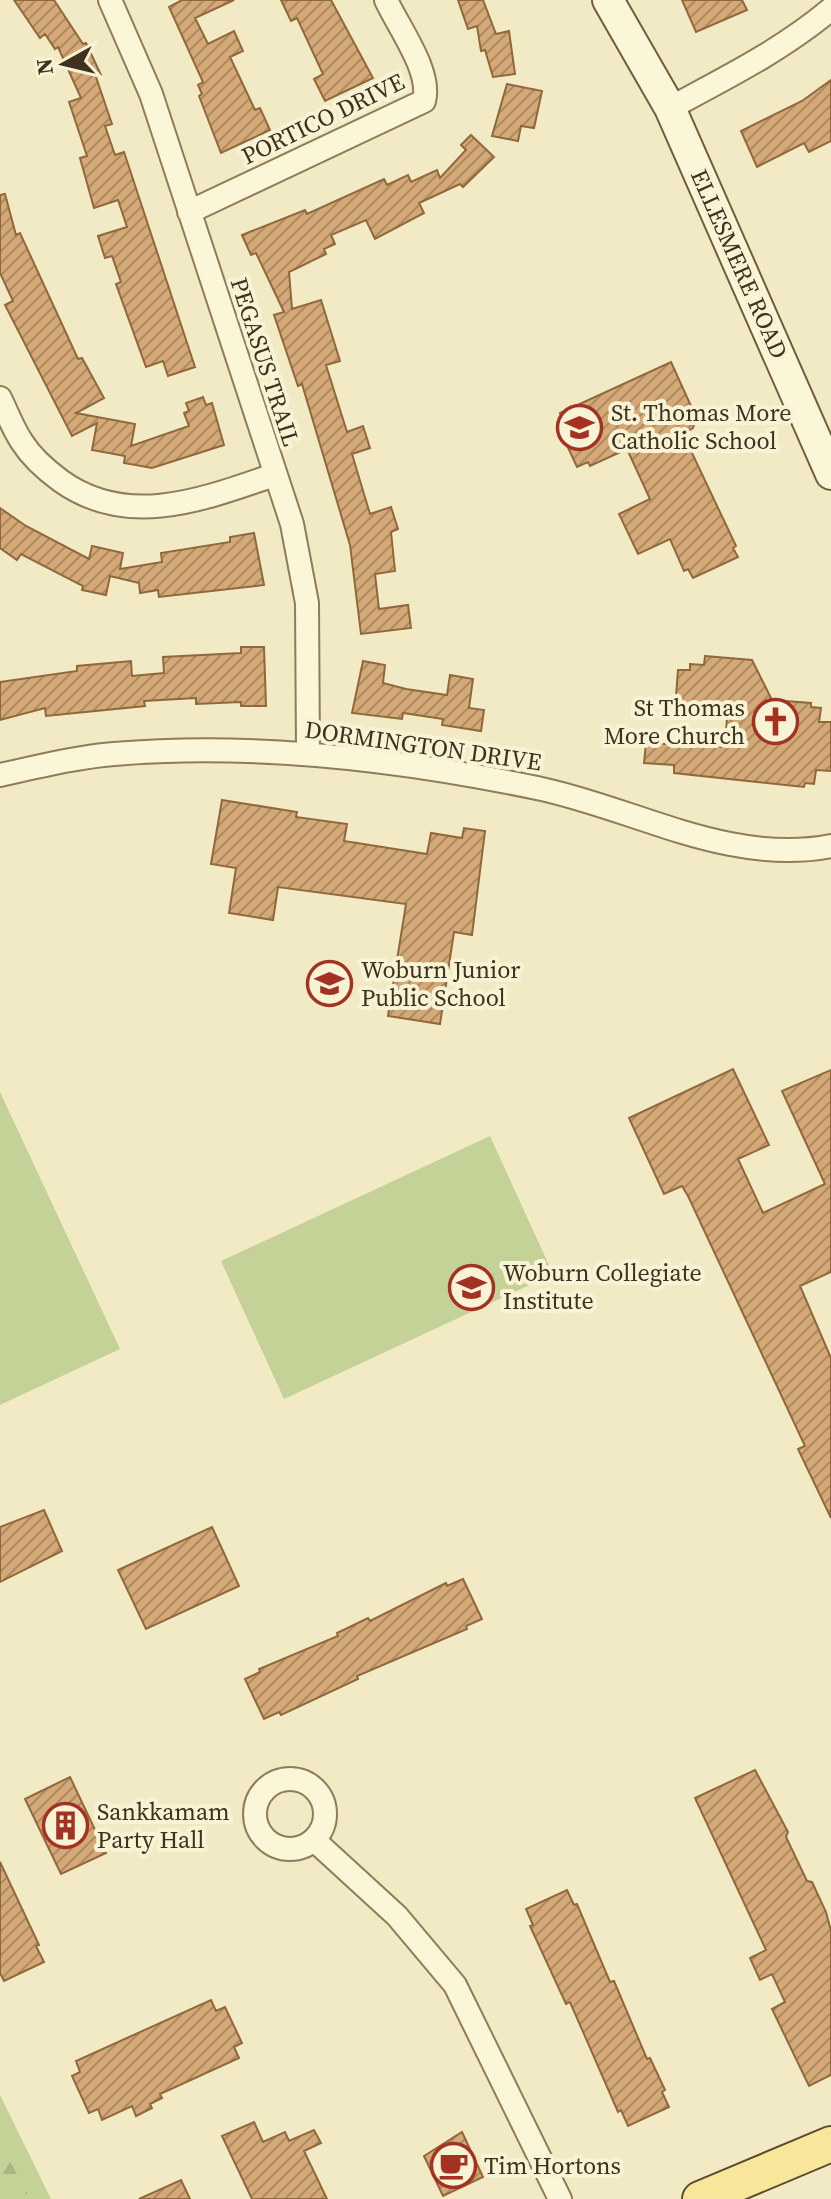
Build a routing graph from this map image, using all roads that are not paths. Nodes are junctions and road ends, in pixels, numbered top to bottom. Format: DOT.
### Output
graph roads {
  1 [pos="110,0"];
  2 [pos="386,0"];
  3 [pos="608,0"];
  4 [pos="622,0"];
  5 [pos="831,9"];
  6 [pos="642,57"];
  7 [pos="670,108"];
  8 [pos="189,212"];
  9 [pos="0,398"];
  10 [pos="831,474"];
  11 [pos="274,475"];
  12 [pos="308,754"];
  13 [pos="0,775"];
  14 [pos="831,846"];
  15 [pos="314,1840"];
  16 [pos="831,2144"];
  17 [pos="560,2199"];
  18 [pos="700,2199"];
  1 -- 8 [label="street, PEGASUS TRAIL"];
  2 -- 8 [label="street, PORTICO DRIVE"];
  3 -- 6 [label="main road, ELLESMERE ROAD"];
  4 -- 6 [label="main road, ELLESMERE ROAD"];
  5 -- 7 [label="street"];
  6 -- 7 [label="main road, ELLESMERE ROAD"];
  7 -- 10 [label="main road, ELLESMERE ROAD"];
  8 -- 11 [label="street, PEGASUS TRAIL"];
  9 -- 11 [label="street"];
  11 -- 12 [label="street, PEGASUS TRAIL"];
  12 -- 13 [label="street, DORMINGTON DRIVE"];
  12 -- 14 [label="street, DORMINGTON DRIVE"];
  15 -- 17 [label="street"];
  16 -- 18 [label="main road"];
}
